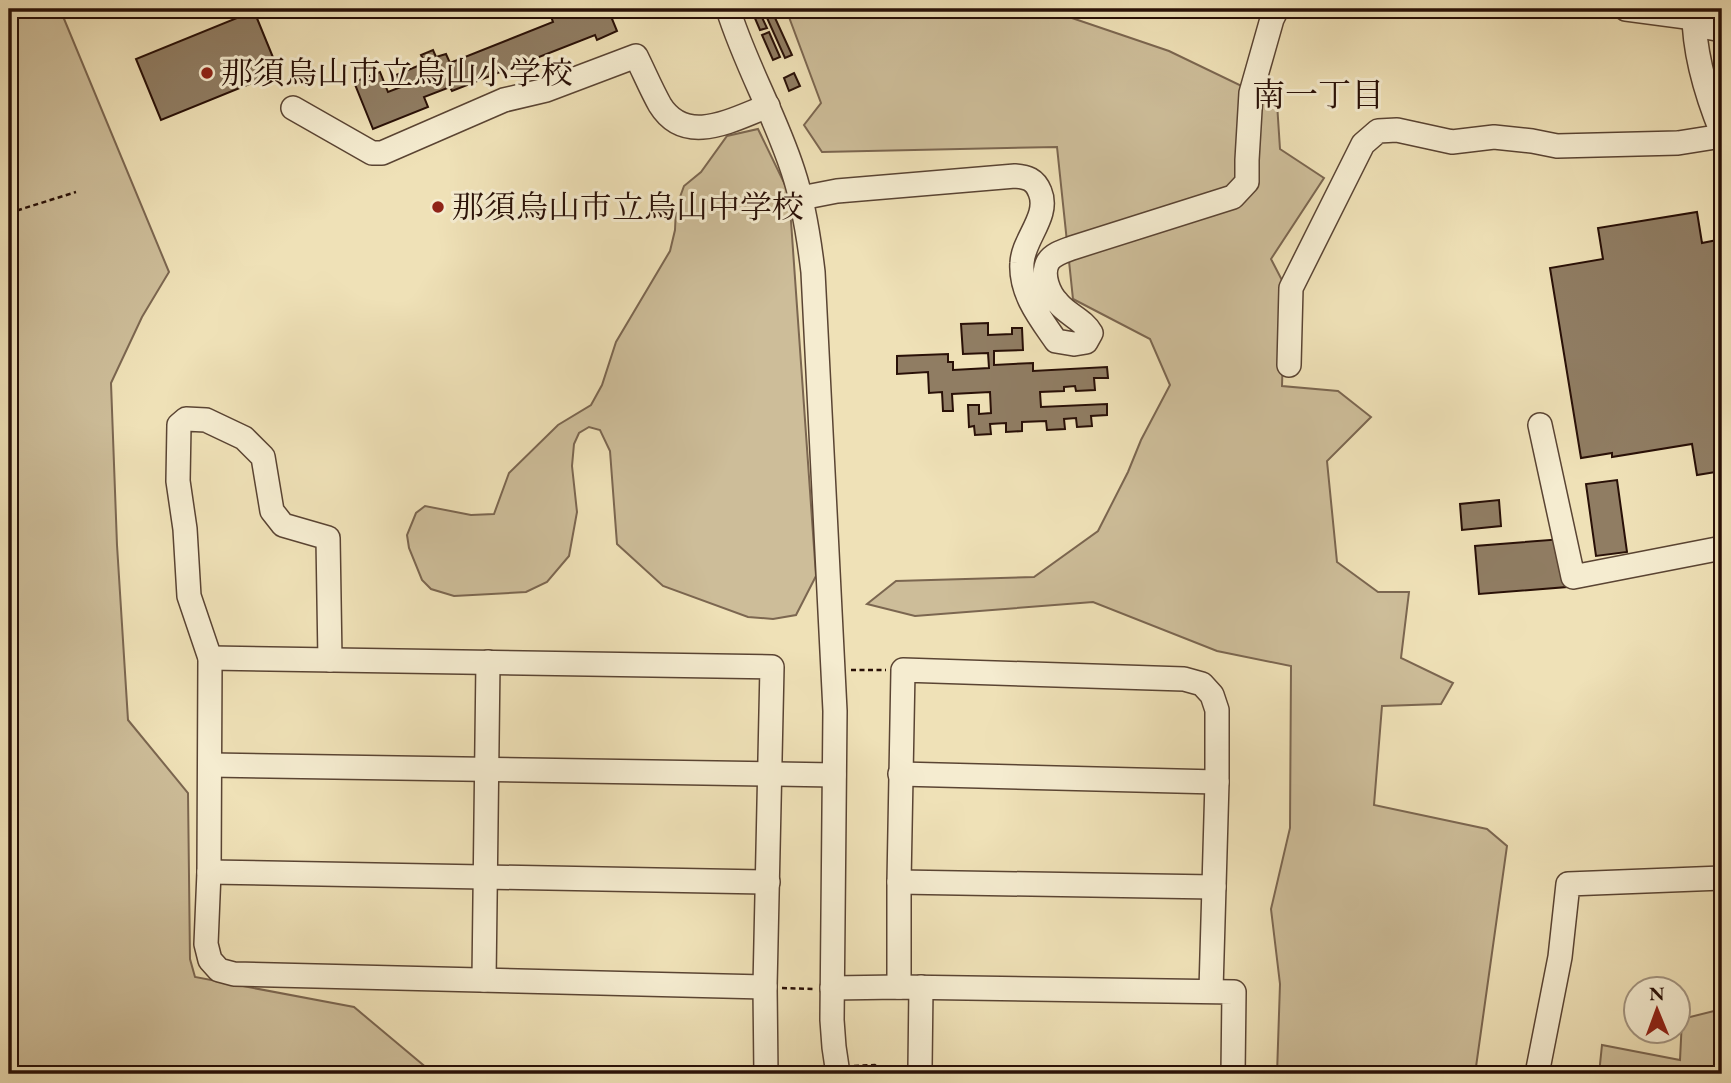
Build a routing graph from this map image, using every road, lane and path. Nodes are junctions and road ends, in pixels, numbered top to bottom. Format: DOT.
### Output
graph roads {
  1 [pos="728,9"];
  2 [pos="1277,9"];
  3 [pos="1626,9"];
  4 [pos="1694,17"];
  5 [pos="1722,30"];
  6 [pos="768,106"];
  7 [pos="293,108"];
  8 [pos="1722,134"];
  9 [pos="76,192"];
  10 [pos="801,198"];
  11 [pos="9,213"];
  12 [pos="1289,365"];
  13 [pos="1540,425"];
  14 [pos="1722,548"];
  15 [pos="210,658"];
  16 [pos="330,660"];
  17 [pos="488,662"];
  18 [pos="834,670"];
  19 [pos="903,670"];
  20 [pos="211,765"];
  21 [pos="486,769"];
  22 [pos="771,774"];
  23 [pos="901,774"];
  24 [pos="834,775"];
  25 [pos="1217,782"];
  26 [pos="209,872"];
  27 [pos="485,877"];
  28 [pos="1722,878"];
  29 [pos="899,881"];
  30 [pos="768,882"];
  31 [pos="1214,887"];
  32 [pos="484,980"];
  33 [pos="765,987"];
  34 [pos="910,987"];
  35 [pos="832,988"];
  36 [pos="1211,990"];
  37 [pos="838,1071"];
  38 [pos="766,1074"];
  39 [pos="882,1074"];
  40 [pos="922,1074"];
  41 [pos="1233,1074"];
  42 [pos="1537,1074"];
  1 -- 6 [label="street"];
  2 -- 10 [label="street"];
  3 -- 4 [label="street"];
  4 -- 5 [label="street"];
  4 -- 8 [label="street"];
  6 -- 7 [label="street"];
  6 -- 10 [label="street"];
  8 -- 12 [label="street"];
  9 -- 11 [label="path"];
  10 -- 18 [label="street"];
  13 -- 14 [label="street"];
  15 -- 16 [label="street"];
  15 -- 16 [label="street"];
  15 -- 20 [label="street"];
  16 -- 17 [label="street"];
  17 -- 21 [label="street"];
  17 -- 22 [label="street"];
  18 -- 19 [label="path"];
  18 -- 24 [label="street"];
  19 -- 23 [label="street"];
  19 -- 25 [label="street"];
  20 -- 21 [label="street"];
  20 -- 26 [label="street"];
  21 -- 22 [label="street"];
  21 -- 27 [label="street"];
  22 -- 24 [label="street"];
  22 -- 30 [label="street"];
  23 -- 25 [label="street"];
  23 -- 29 [label="street"];
  24 -- 35 [label="street"];
  25 -- 31 [label="street"];
  26 -- 27 [label="street"];
  26 -- 32 [label="street"];
  27 -- 30 [label="street"];
  27 -- 32 [label="street"];
  28 -- 42 [label="street"];
  29 -- 31 [label="street"];
  29 -- 34 [label="street"];
  30 -- 33 [label="street"];
  31 -- 36 [label="street"];
  32 -- 33 [label="street"];
  33 -- 35 [label="path"];
  33 -- 38 [label="street"];
  34 -- 35 [label="street"];
  34 -- 36 [label="street"];
  34 -- 40 [label="street"];
  35 -- 37 [label="street"];
  36 -- 41 [label="street"];
  37 -- 39 [label="path"];
}
